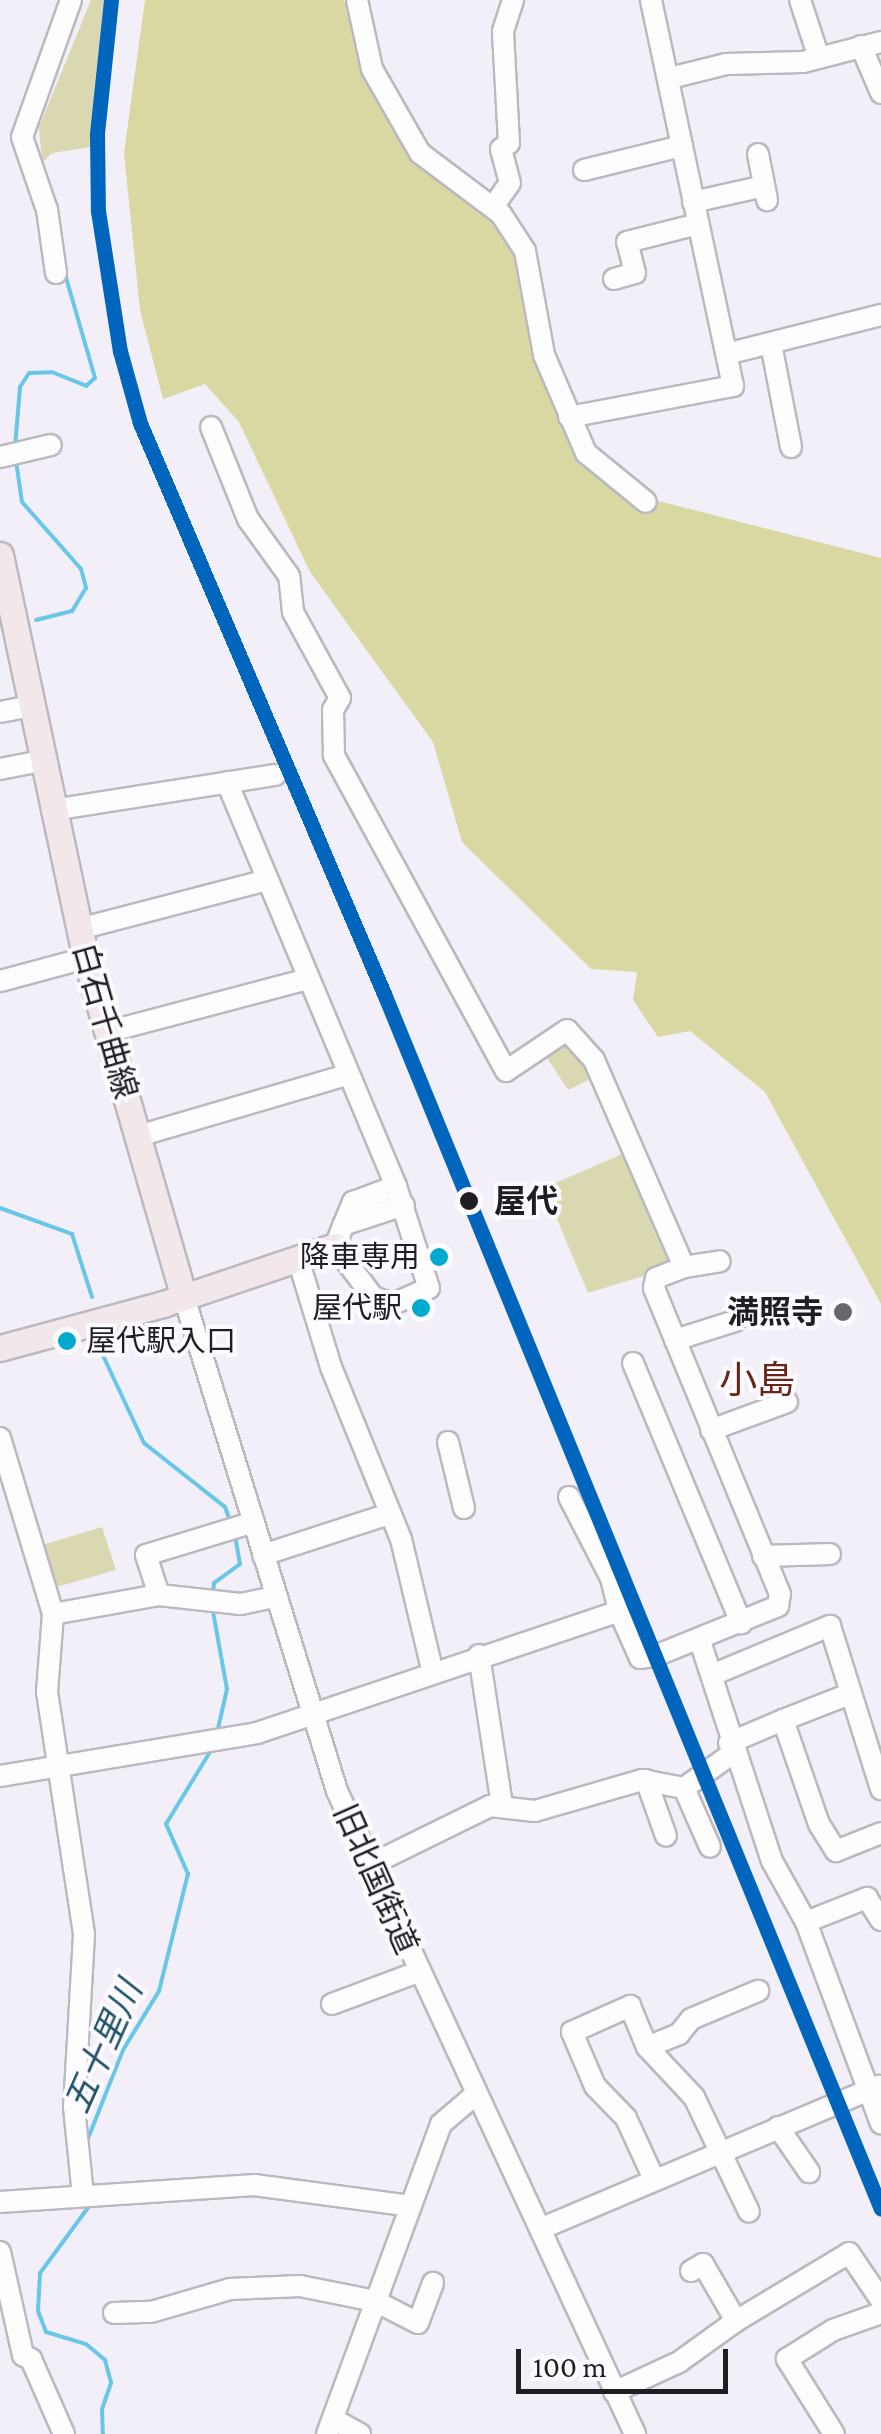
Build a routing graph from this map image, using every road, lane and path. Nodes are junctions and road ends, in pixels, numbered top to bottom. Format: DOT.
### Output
graph roads {
  1 [pos="71,0"];
  2 [pos="357,0"];
  3 [pos="513,0"];
  4 [pos="650,0"];
  5 [pos="800,0"];
  6 [pos="871,44"];
  7 [pos="819,58"];
  8 [pos="670,78"];
  9 [pos="881,93"];
  10 [pos="682,146"];
  11 [pos="758,154"];
  12 [pos="584,170"];
  13 [pos="694,202"];
  14 [pos="492,207"];
  15 [pos="698,224"];
  16 [pos="56,274"];
  17 [pos="614,279"];
  18 [pos="881,315"];
  19 [pos="771,344"];
  20 [pos="730,353"];
  21 [pos="569,417"];
  22 [pos="211,427"];
  23 [pos="51,445"];
  24 [pos="791,447"];
  25 [pos="10,455"];
  26 [pos="646,502"];
  27 [pos="0,555"];
  28 [pos="4,593"];
  29 [pos="30,706"];
  30 [pos="0,712"];
  31 [pos="41,762"];
  32 [pos="0,769"];
  33 [pos="274,775"];
  34 [pos="226,782"];
  35 [pos="52,810"];
  36 [pos="267,880"];
  37 [pos="79,928"];
  38 [pos="86,958"];
  39 [pos="307,980"];
  40 [pos="0,981"];
  41 [pos="108,1032"];
  42 [pos="347,1075"];
  43 [pos="138,1136"];
  44 [pos="400,1195"];
  45 [pos="339,1236"];
  46 [pos="298,1259"];
  47 [pos="720,1261"];
  48 [pos="684,1267"];
  49 [pos="184,1297"];
  50 [pos="735,1320"];
  51 [pos="675,1340"];
  52 [pos="0,1348"];
  53 [pos="634,1363"];
  54 [pos="787,1402"];
  55 [pos="711,1430"];
  56 [pos="0,1438"];
  57 [pos="448,1442"];
  58 [pos="569,1497"];
  59 [pos="464,1508"];
  60 [pos="390,1514"];
  61 [pos="240,1526"];
  62 [pos="830,1554"];
  63 [pos="263,1555"];
  64 [pos="763,1556"];
  65 [pos="159,1595"];
  66 [pos="274,1597"];
  67 [pos="619,1612"];
  68 [pos="53,1614"];
  69 [pos="741,1622"];
  70 [pos="700,1641"];
  71 [pos="479,1655"];
  72 [pos="432,1669"];
  73 [pos="712,1676"];
  74 [pos="848,1695"];
  75 [pos="309,1713"];
  76 [pos="782,1720"];
  77 [pos="731,1748"];
  78 [pos="57,1767"];
  79 [pos="0,1776"];
  80 [pos="646,1780"];
  81 [pos="684,1788"];
  82 [pos="881,1789"];
  83 [pos="502,1805"];
  84 [pos="881,1834"];
  85 [pos="666,1836"];
  86 [pos="710,1847"];
  87 [pos="368,1866"];
  88 [pos="881,1920"];
  89 [pos="806,1922"];
  90 [pos="418,1972"];
  91 [pos="758,1991"];
  92 [pos="332,2004"];
  93 [pos="647,2047"];
  94 [pos="875,2088"];
  95 [pos="476,2094"];
  96 [pos="881,2124"];
  97 [pos="778,2127"];
  98 [pos="717,2150"];
  99 [pos="809,2172"];
  100 [pos="654,2179"];
  101 [pos="88,2195"];
  102 [pos="0,2202"];
  103 [pos="411,2206"];
  104 [pos="749,2212"];
  105 [pos="540,2229"];
  106 [pos="0,2252"];
  107 [pos="691,2271"];
  108 [pos="434,2284"];
  109 [pos="881,2300"];
  110 [pos="375,2302"];
  111 [pos="114,2313"];
  112 [pos="881,2313"];
  113 [pos="736,2321"];
  114 [pos="23,2355"];
  115 [pos="0,2360"];
  116 [pos="614,2392"];
  117 [pos="330,2426"];
  118 [pos="64,2434"];
  119 [pos="360,2434"];
  120 [pos="635,2434"];
  121 [pos="834,2434"];
  1 -- 16 [label="street"];
  2 -- 14 [label="street"];
  3 -- 14 [label="street"];
  4 -- 8 [label="street"];
  5 -- 7 [label="street"];
  6 -- 7 [label="street"];
  6 -- 9 [label="street"];
  7 -- 8 [label="street"];
  8 -- 10 [label="street"];
  10 -- 12 [label="street"];
  10 -- 13 [label="street"];
  11 -- 13 [label="street"];
  13 -- 15 [label="street"];
  14 -- 21 [label="street"];
  15 -- 17 [label="street"];
  15 -- 20 [label="street"];
  18 -- 19 [label="street"];
  19 -- 20 [label="street"];
  19 -- 24 [label="street"];
  20 -- 21 [label="street"];
  21 -- 26 [label="street"];
  22 -- 48 [label="street"];
  23 -- 25 [label="street"];
  27 -- 28 [label="main road, 白石千曲線"];
  28 -- 29 [label="main road, 白石千曲線"];
  29 -- 30 [label="street"];
  29 -- 31 [label="main road, 白石千曲線"];
  31 -- 32 [label="street"];
  31 -- 35 [label="main road, 白石千曲線"];
  33 -- 34 [label="street"];
  34 -- 35 [label="street"];
  34 -- 36 [label="street"];
  35 -- 37 [label="main road, 白石千曲線"];
  36 -- 37 [label="street"];
  36 -- 39 [label="street"];
  37 -- 38 [label="main road, 白石千曲線"];
  38 -- 40 [label="street"];
  38 -- 41 [label="main road, 白石千曲線"];
  39 -- 41 [label="street"];
  39 -- 42 [label="street"];
  41 -- 43 [label="main road, 白石千曲線"];
  42 -- 43 [label="street"];
  42 -- 44 [label="street"];
  43 -- 49 [label="main road, 白石千曲線"];
  44 -- 45 [label="street"];
  44 -- 45 [label="street"];
  45 -- 46 [label="main road"];
  46 -- 49 [label="main road"];
  46 -- 60 [label="street"];
  47 -- 48 [label="street"];
  48 -- 51 [label="street"];
  49 -- 52 [label="main road"];
  49 -- 61 [label="street, 旧北国街道"];
  50 -- 51 [label="street"];
  51 -- 55 [label="street"];
  53 -- 69 [label="street"];
  54 -- 55 [label="street"];
  55 -- 64 [label="street"];
  56 -- 68 [label="street"];
  57 -- 59 [label="street"];
  58 -- 67 [label="street"];
  60 -- 63 [label="street"];
  60 -- 72 [label="street"];
  61 -- 63 [label="street, 旧北国街道"];
  61 -- 65 [label="street"];
  62 -- 64 [label="street"];
  63 -- 66 [label="street, 旧北国街道"];
  64 -- 69 [label="street"];
  65 -- 66 [label="street"];
  65 -- 68 [label="street"];
  66 -- 75 [label="street, 旧北国街道"];
  67 -- 70 [label="street"];
  67 -- 71 [label="street"];
  68 -- 78 [label="street"];
  69 -- 70 [label="street"];
  70 -- 73 [label="street"];
  71 -- 72 [label="street"];
  71 -- 83 [label="street"];
  72 -- 75 [label="street"];
  73 -- 74 [label="street"];
  73 -- 77 [label="street"];
  74 -- 76 [label="street"];
  74 -- 82 [label="street"];
  75 -- 78 [label="street"];
  75 -- 87 [label="street, 旧北国街道"];
  76 -- 77 [label="street"];
  76 -- 84 [label="street"];
  77 -- 81 [label="street"];
  77 -- 89 [label="street"];
  78 -- 79 [label="street"];
  78 -- 101 [label="street"];
  80 -- 81 [label="street"];
  80 -- 83 [label="street"];
  80 -- 85 [label="street"];
  81 -- 86 [label="street"];
  83 -- 87 [label="street"];
  87 -- 90 [label="street, 旧北国街道"];
  88 -- 89 [label="street"];
  89 -- 94 [label="street"];
  90 -- 92 [label="street"];
  90 -- 95 [label="street, 旧北国街道"];
  91 -- 93 [label="street"];
  93 -- 98 [label="street"];
  93 -- 100 [label="street"];
  94 -- 96 [label="street"];
  94 -- 97 [label="street"];
  95 -- 103 [label="street"];
  95 -- 105 [label="street, 旧北国街道"];
  97 -- 98 [label="street"];
  97 -- 99 [label="street"];
  98 -- 100 [label="street"];
  98 -- 104 [label="street"];
  100 -- 105 [label="street"];
  101 -- 102 [label="street"];
  101 -- 103 [label="street"];
  103 -- 110 [label="street"];
  105 -- 116 [label="street, 旧北国街道"];
  106 -- 114 [label="street"];
  107 -- 113 [label="street"];
  108 -- 110 [label="street"];
  109 -- 113 [label="street"];
  110 -- 111 [label="street"];
  110 -- 117 [label="street"];
  112 -- 121 [label="street"];
  113 -- 116 [label="street"];
  114 -- 115 [label="street"];
  114 -- 118 [label="street"];
  116 -- 120 [label="street, 旧北国街道"];
  117 -- 119 [label="street"];
}
